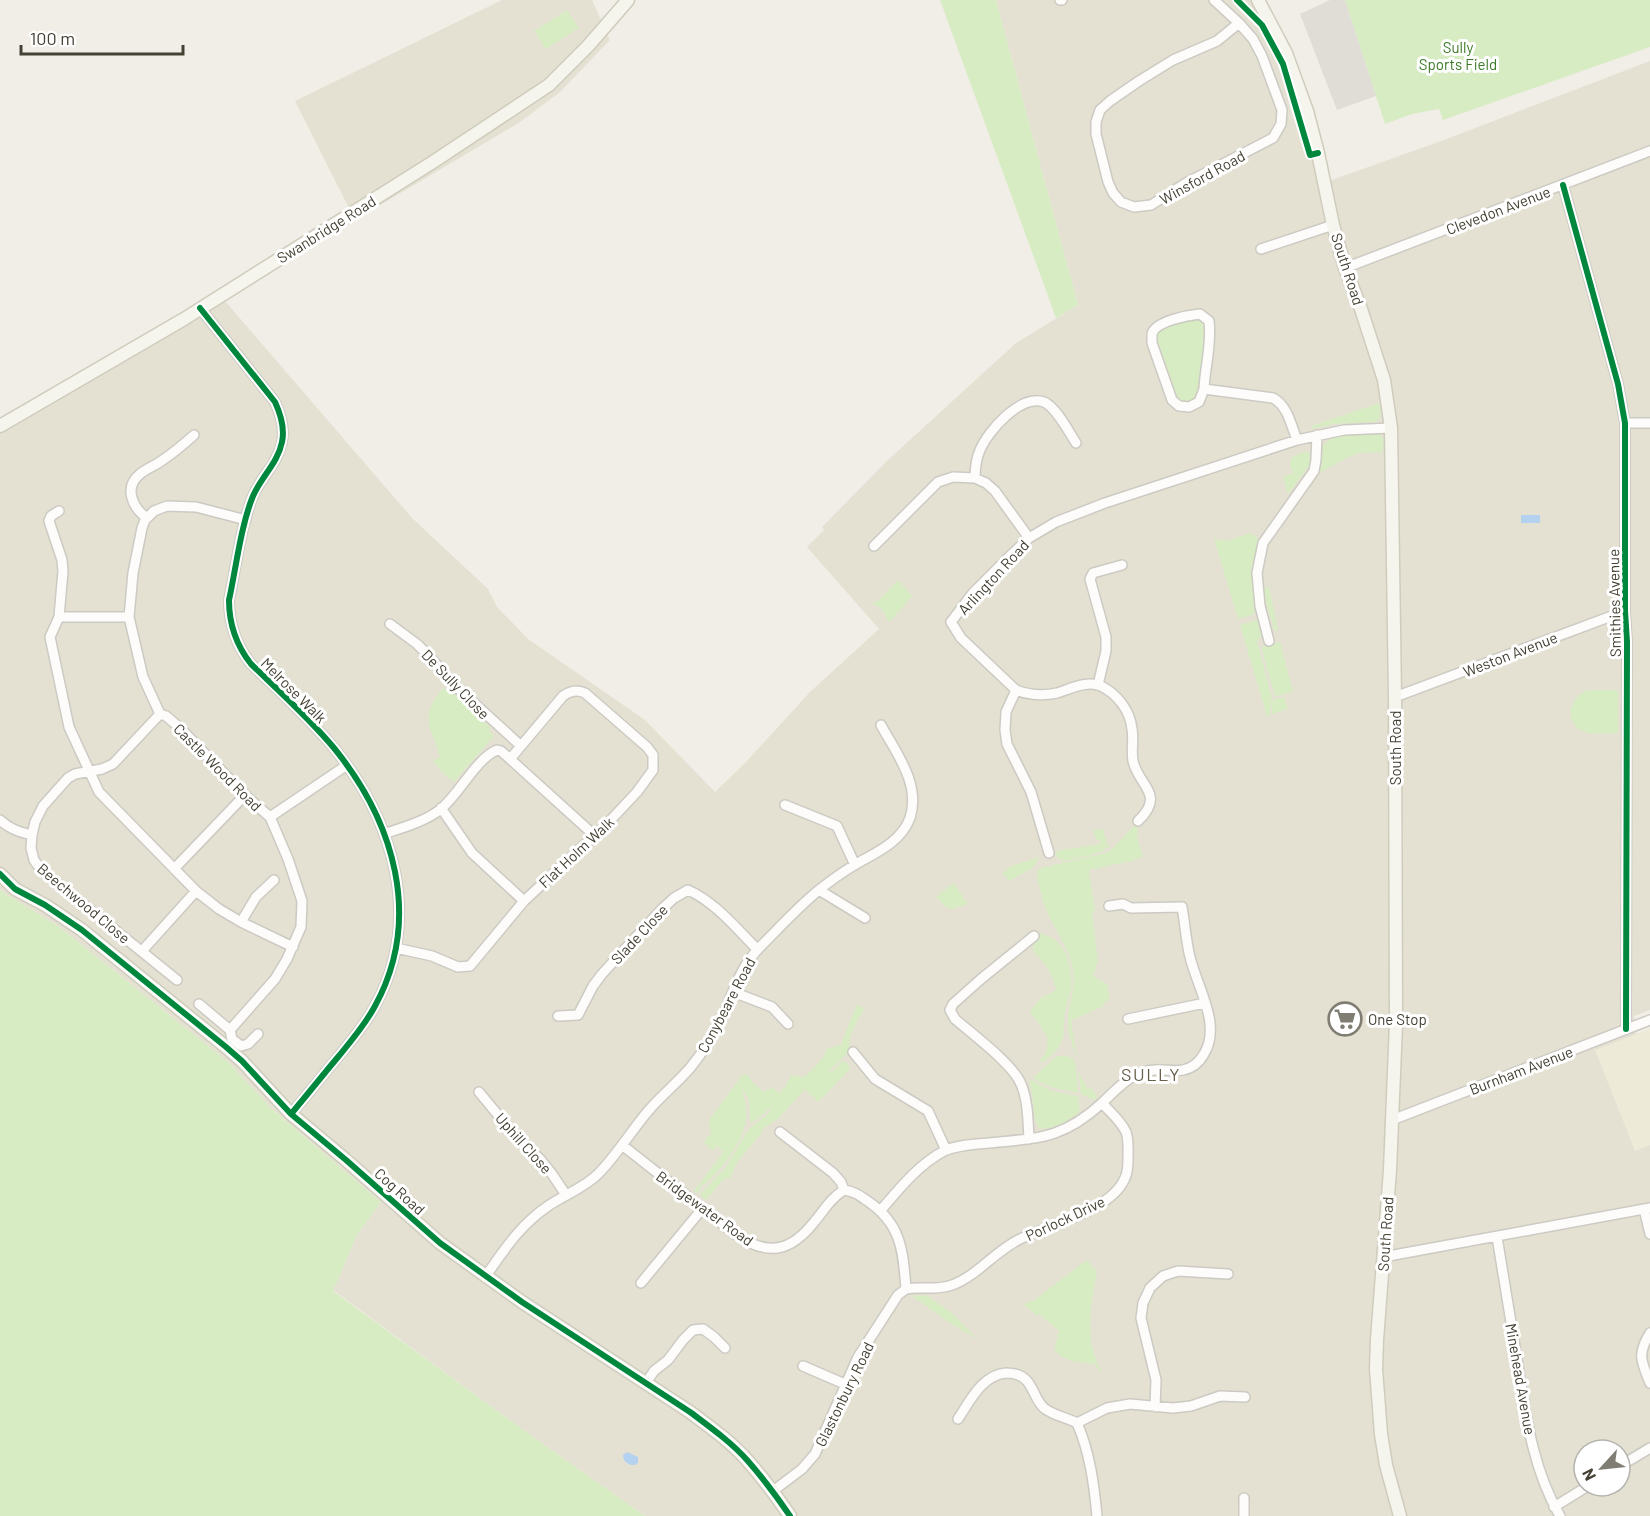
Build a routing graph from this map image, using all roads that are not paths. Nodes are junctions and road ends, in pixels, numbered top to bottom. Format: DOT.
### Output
graph roads {
  1 [pos="628,0"];
  2 [pos="1214,0"];
  3 [pos="1258,0"];
  4 [pos="1239,23"];
  5 [pos="1650,152"];
  6 [pos="1563,185"];
  7 [pos="1334,225"];
  8 [pos="1260,249"];
  9 [pos="1345,268"];
  10 [pos="200,308"];
  11 [pos="1204,389"];
  12 [pos="1625,423"];
  13 [pos="1650,423"];
  14 [pos="0,426"];
  15 [pos="1391,428"];
  16 [pos="194,435"];
  17 [pos="1317,435"];
  18 [pos="1297,440"];
  19 [pos="1076,442"];
  20 [pos="975,478"];
  21 [pos="59,511"];
  22 [pos="147,518"];
  23 [pos="246,520"];
  24 [pos="1029,538"];
  25 [pos="874,546"];
  26 [pos="1122,565"];
  27 [pos="1625,611"];
  28 [pos="59,617"];
  29 [pos="129,617"];
  30 [pos="390,624"];
  31 [pos="1269,641"];
  32 [pos="1098,685"];
  33 [pos="1016,690"];
  34 [pos="1395,697"];
  35 [pos="160,714"];
  36 [pos="881,725"];
  37 [pos="521,746"];
  38 [pos="510,759"];
  39 [pos="347,765"];
  40 [pos="90,771"];
  41 [pos="245,795"];
  42 [pos="785,805"];
  43 [pos="441,808"];
  44 [pos="270,817"];
  45 [pos="0,820"];
  46 [pos="1138,821"];
  47 [pos="384,834"];
  48 [pos="32,835"];
  49 [pos="594,835"];
  50 [pos="1049,853"];
  51 [pos="855,865"];
  52 [pos="174,869"];
  53 [pos="0,874"];
  54 [pos="274,880"];
  55 [pos="819,890"];
  56 [pos="196,891"];
  57 [pos="524,901"];
  58 [pos="1109,906"];
  59 [pos="865,918"];
  60 [pos="241,922"];
  61 [pos="1034,936"];
  62 [pos="293,947"];
  63 [pos="396,948"];
  64 [pos="758,949"];
  65 [pos="142,951"];
  66 [pos="177,980"];
  67 [pos="733,992"];
  68 [pos="1205,1003"];
  69 [pos="199,1004"];
  70 [pos="558,1016"];
  71 [pos="1128,1019"];
  72 [pos="1650,1020"];
  73 [pos="788,1024"];
  74 [pos="1626,1029"];
  75 [pos="230,1030"];
  76 [pos="258,1034"];
  77 [pos="853,1052"];
  78 [pos="479,1092"];
  79 [pos="1102,1103"];
  80 [pos="291,1114"];
  81 [pos="1392,1120"];
  82 [pos="780,1132"];
  83 [pos="1029,1139"];
  84 [pos="622,1145"];
  85 [pos="946,1150"];
  86 [pos="844,1190"];
  87 [pos="566,1195"];
  88 [pos="702,1209"];
  89 [pos="1647,1209"];
  90 [pos="881,1210"];
  91 [pos="1650,1234"];
  92 [pos="1497,1237"];
  93 [pos="1383,1257"];
  94 [pos="1228,1274"];
  95 [pos="485,1277"];
  96 [pos="642,1283"];
  97 [pos="906,1289"];
  98 [pos="1650,1334"];
  99 [pos="725,1348"];
  100 [pos="803,1365"];
  101 [pos="646,1383"];
  102 [pos="1650,1383"];
  103 [pos="847,1385"];
  104 [pos="1245,1396"];
  105 [pos="1155,1407"];
  106 [pos="958,1419"];
  107 [pos="1077,1422"];
  108 [pos="1650,1448"];
  109 [pos="1632,1459"];
  110 [pos="773,1491"];
  111 [pos="1572,1495"];
  112 [pos="1244,1498"];
  113 [pos="1554,1506"];
  114 [pos="790,1516"];
  115 [pos="1097,1516"];
  116 [pos="1244,1516"];
  117 [pos="1400,1516"];
  118 [pos="1560,1516"];
  1 -- 10 [label="street, Swanbridge Road"];
  2 -- 4 [label="street, Winsford Road"];
  3 -- 7 [label="street, South Road"];
  4 -- 4 [label="street, Winsford Road"];
  5 -- 6 [label="street, Clevedon Avenue"];
  6 -- 9 [label="street, Clevedon Avenue"];
  6 -- 12 [label="street, Smithies Avenue"];
  7 -- 8 [label="street"];
  7 -- 9 [label="street, South Road"];
  9 -- 15 [label="street, South Road"];
  10 -- 14 [label="street, Swanbridge Road"];
  10 -- 23 [label="street, Melrose Walk"];
  11 -- 11 [label="street"];
  11 -- 18 [label="street"];
  12 -- 13 [label="street"];
  12 -- 27 [label="street, Smithies Avenue"];
  15 -- 17 [label="street, Arlington Road"];
  15 -- 34 [label="street, South Road"];
  16 -- 22 [label="street"];
  17 -- 18 [label="street, Arlington Road"];
  17 -- 31 [label="street"];
  18 -- 24 [label="street, Arlington Road"];
  19 -- 20 [label="street"];
  20 -- 24 [label="street"];
  20 -- 25 [label="street"];
  21 -- 28 [label="street"];
  22 -- 23 [label="street"];
  22 -- 29 [label="street, Castle Wood Road"];
  23 -- 39 [label="street, Melrose Walk"];
  24 -- 33 [label="street, Arlington Road"];
  26 -- 32 [label="street"];
  27 -- 34 [label="street, Weston Avenue"];
  27 -- 74 [label="street, Smithies Avenue"];
  28 -- 29 [label="street"];
  28 -- 40 [label="street"];
  29 -- 35 [label="street, Castle Wood Road"];
  30 -- 37 [label="street, De Sully Close"];
  32 -- 33 [label="street"];
  32 -- 46 [label="street"];
  33 -- 50 [label="street"];
  34 -- 81 [label="street, South Road"];
  35 -- 40 [label="street, Beechwood Close"];
  35 -- 41 [label="street, Castle Wood Road"];
  36 -- 51 [label="street, Conybeare Road"];
  37 -- 38 [label="street"];
  37 -- 49 [label="street, Flat Holm Walk"];
  38 -- 43 [label="street"];
  38 -- 49 [label="street"];
  39 -- 44 [label="street"];
  39 -- 47 [label="street, Melrose Walk"];
  40 -- 48 [label="street, Beechwood Close"];
  40 -- 52 [label="street"];
  41 -- 44 [label="street, Castle Wood Road"];
  41 -- 52 [label="street"];
  42 -- 51 [label="street"];
  43 -- 47 [label="street"];
  43 -- 57 [label="street"];
  44 -- 62 [label="street, Castle Wood Road"];
  45 -- 48 [label="street"];
  47 -- 63 [label="street, Melrose Walk"];
  48 -- 65 [label="street, Beechwood Close"];
  49 -- 57 [label="street, Flat Holm Walk"];
  51 -- 55 [label="street, Conybeare Road"];
  52 -- 56 [label="street"];
  53 -- 80 [label="street, Cog Road"];
  54 -- 60 [label="street"];
  55 -- 59 [label="street"];
  55 -- 64 [label="street, Conybeare Road"];
  56 -- 60 [label="street"];
  56 -- 65 [label="street"];
  57 -- 63 [label="street, Flat Holm Walk"];
  58 -- 68 [label="street"];
  60 -- 62 [label="street"];
  61 -- 83 [label="street"];
  62 -- 75 [label="street, Castle Wood Road"];
  63 -- 80 [label="street, Melrose Walk"];
  64 -- 67 [label="street, Conybeare Road"];
  64 -- 70 [label="street, Slade Close"];
  65 -- 66 [label="street, Beechwood Close"];
  67 -- 73 [label="street"];
  67 -- 84 [label="street, Conybeare Road"];
  68 -- 71 [label="street"];
  68 -- 79 [label="street"];
  69 -- 75 [label="street"];
  72 -- 74 [label="street, Burnham Avenue"];
  74 -- 81 [label="street, Burnham Avenue"];
  75 -- 76 [label="street"];
  77 -- 85 [label="street"];
  78 -- 87 [label="street, Uphill Close"];
  79 -- 83 [label="street"];
  79 -- 97 [label="street, Porlock Drive"];
  80 -- 95 [label="street, Cog Road"];
  81 -- 93 [label="street, South Road"];
  82 -- 86 [label="street"];
  83 -- 85 [label="street"];
  84 -- 87 [label="street, Conybeare Road"];
  84 -- 88 [label="street, Bridgewater Road"];
  85 -- 90 [label="street"];
  86 -- 88 [label="street, Bridgewater Road"];
  86 -- 90 [label="street"];
  87 -- 95 [label="street, Conybeare Road"];
  88 -- 96 [label="street"];
  89 -- 91 [label="street"];
  89 -- 92 [label="street"];
  90 -- 97 [label="street"];
  92 -- 93 [label="street"];
  92 -- 113 [label="street, Minehead Avenue"];
  93 -- 117 [label="street, South Road"];
  94 -- 105 [label="street"];
  95 -- 101 [label="street, Cog Road"];
  97 -- 103 [label="street, Glastonbury Road"];
  98 -- 102 [label="street"];
  99 -- 101 [label="street"];
  100 -- 103 [label="street"];
  101 -- 110 [label="street, Cog Road"];
  103 -- 110 [label="street, Glastonbury Road"];
  104 -- 105 [label="street"];
  105 -- 107 [label="street"];
  106 -- 107 [label="street"];
  107 -- 115 [label="street"];
  108 -- 109 [label="street"];
  110 -- 114 [label="street, Cog Road"];
  111 -- 113 [label="street"];
  112 -- 116 [label="street"];
  113 -- 118 [label="street, Minehead Avenue"];
}
